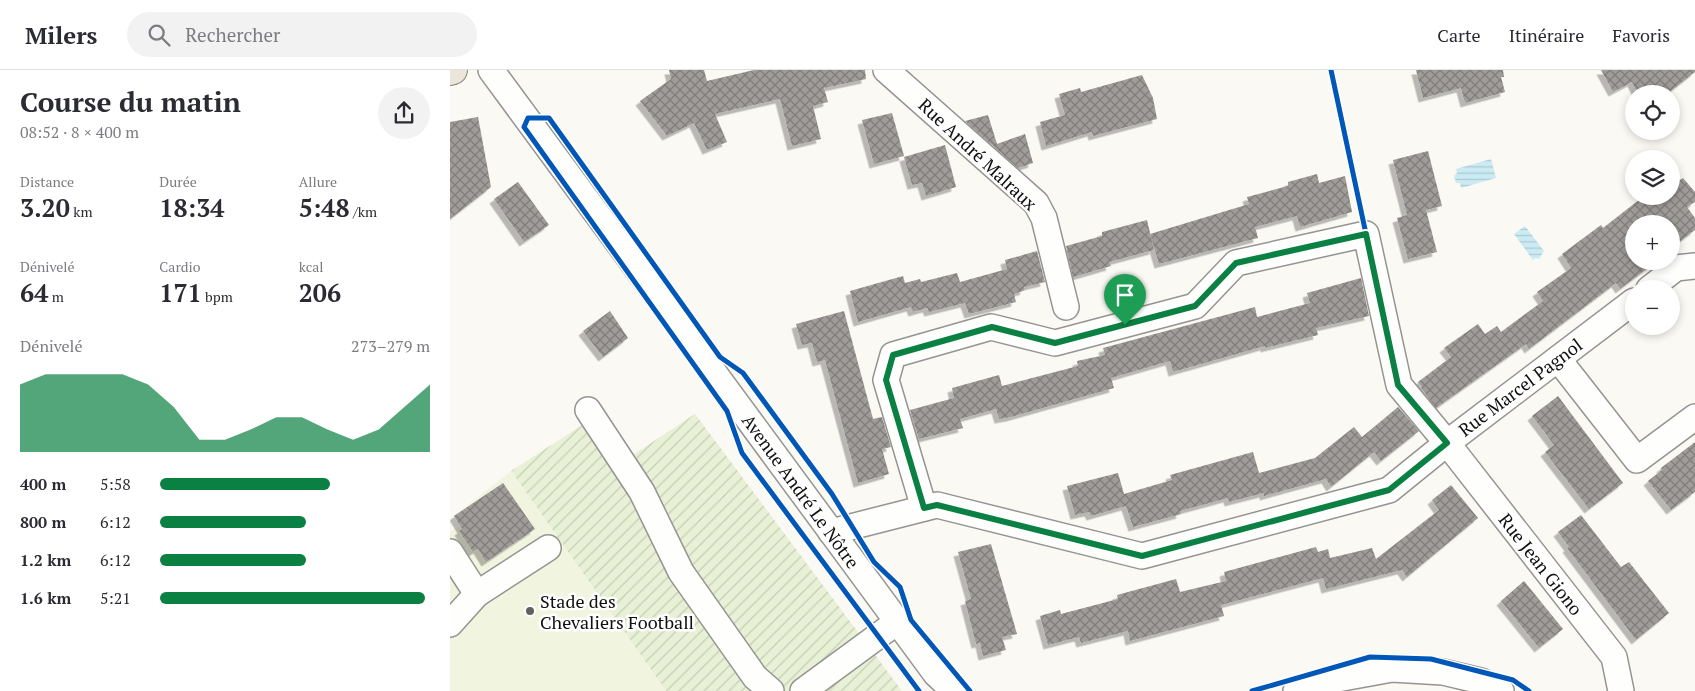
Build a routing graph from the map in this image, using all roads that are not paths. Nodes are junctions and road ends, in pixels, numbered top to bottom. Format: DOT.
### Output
graph roads {
  1 [pos="491,70"];
  2 [pos="886,70"];
  3 [pos="1695,266"];
  4 [pos="1661,280"];
  5 [pos="1066,307"];
  6 [pos="1625,308"];
  7 [pos="1558,359"];
  8 [pos="588,410"];
  9 [pos="1695,417"];
  10 [pos="1447,443"];
  11 [pos="924,508"];
  12 [pos="831,532"];
  13 [pos="548,548"];
  14 [pos="450,552"];
  15 [pos="477,594"];
  16 [pos="897,622"];
  17 [pos="450,624"];
  18 [pos="771,691"];
  19 [pos="803,691"];
  20 [pos="954,691"];
  21 [pos="1296,691"];
  22 [pos="1501,691"];
  23 [pos="1621,691"];
  1 -- 12 [label="street, Avenue André Le Nôtre"];
  2 -- 5 [label="street, Rue André Malraux"];
  3 -- 4 [label="street"];
  6 -- 7 [label="street, Rue Marcel Pagnol"];
  7 -- 9 [label="street"];
  7 -- 10 [label="street, Rue Marcel Pagnol"];
  8 -- 18 [label="street"];
  10 -- 11 [label="street, Rue Marcel Pagnol"];
  10 -- 11 [label="street, Rue Jean Giono"];
  10 -- 23 [label="street, Rue Jean Giono"];
  11 -- 12 [label="street, Rue Marcel Pagnol"];
  12 -- 16 [label="street, Avenue André Le Nôtre"];
  13 -- 15 [label="street"];
  14 -- 15 [label="street"];
  15 -- 17 [label="street"];
  16 -- 19 [label="street"];
  16 -- 20 [label="street, Avenue André Le Nôtre"];
  21 -- 22 [label="street"];
}
